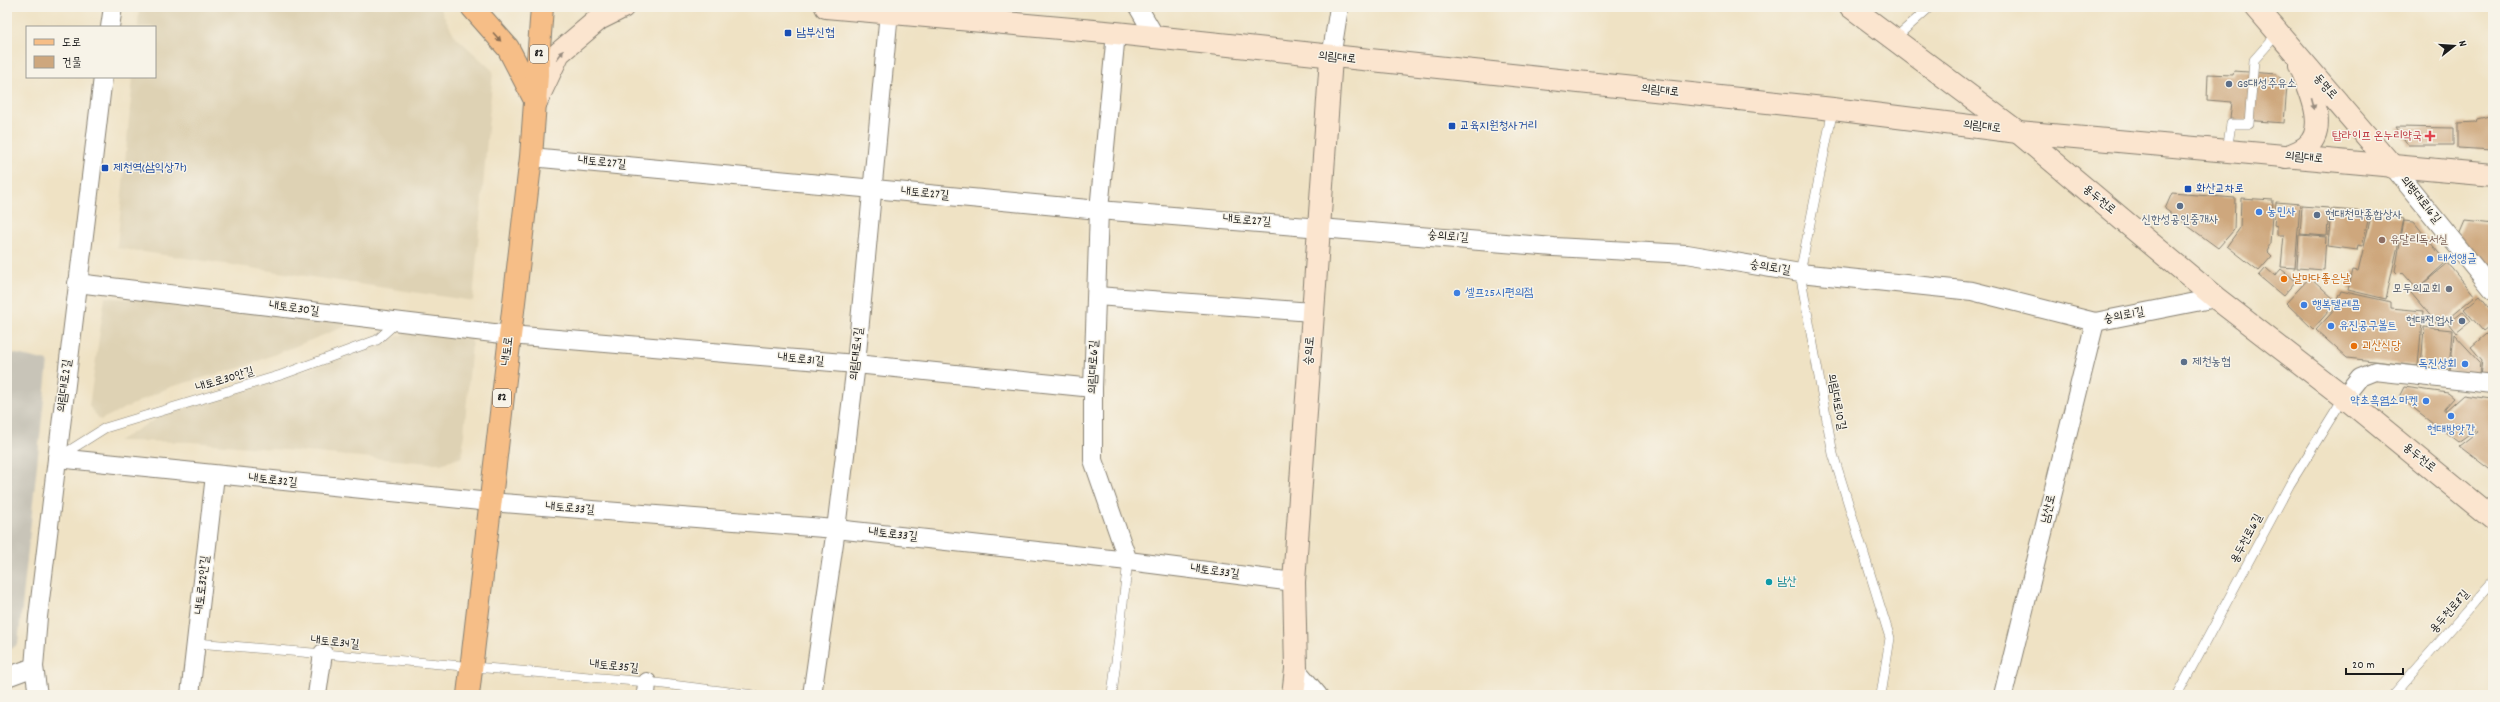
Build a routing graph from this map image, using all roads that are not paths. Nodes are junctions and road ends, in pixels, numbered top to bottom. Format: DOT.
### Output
graph roads {
  1 [pos="113,7"];
  2 [pos="472,7"];
  3 [pos="542,7"];
  4 [pos="623,7"];
  5 [pos="826,7"];
  6 [pos="1138,7"];
  7 [pos="1339,7"];
  8 [pos="1851,7"];
  9 [pos="1930,7"];
  10 [pos="2256,7"];
  11 [pos="889,12"];
  12 [pos="110,26"];
  13 [pos="1116,33"];
  14 [pos="2278,33"];
  15 [pos="1156,38"];
  16 [pos="1894,39"];
  17 [pos="2297,54"];
  18 [pos="1331,58"];
  19 [pos="103,78"];
  20 [pos="536,102"];
  21 [pos="1833,109"];
  22 [pos="2018,132"];
  23 [pos="2227,151"];
  24 [pos="531,157"];
  25 [pos="2286,157"];
  26 [pos="2393,167"];
  27 [pos="2493,175"];
  28 [pos="873,189"];
  29 [pos="1099,210"];
  30 [pos="1318,227"];
  31 [pos="1800,272"];
  32 [pos="77,283"];
  33 [pos="2493,290"];
  34 [pos="1097,296"];
  35 [pos="2216,298"];
  36 [pos="1312,312"];
  37 [pos="398,321"];
  38 [pos="2095,322"];
  39 [pos="510,335"];
  40 [pos="856,364"];
  41 [pos="2493,384"];
  42 [pos="1093,388"];
  43 [pos="2344,397"];
  44 [pos="57,458"];
  45 [pos="215,475"];
  46 [pos="490,502"];
  47 [pos="2493,519"];
  48 [pos="836,529"];
  49 [pos="1128,561"];
  50 [pos="2493,581"];
  51 [pos="1294,582"];
  52 [pos="197,643"];
  53 [pos="323,653"];
  54 [pos="34,667"];
  55 [pos="472,667"];
  56 [pos="1296,669"];
  57 [pos="7,677"];
  58 [pos="647,689"];
  59 [pos="38,695"];
  60 [pos="190,695"];
  61 [pos="317,695"];
  62 [pos="468,695"];
  63 [pos="754,695"];
  64 [pos="812,695"];
  65 [pos="1112,695"];
  66 [pos="1293,695"];
  67 [pos="1318,695"];
  68 [pos="1881,695"];
  69 [pos="2002,695"];
  70 [pos="2177,695"];
  71 [pos="2393,695"];
  1 -- 12 [label="street"];
  2 -- 20 [label="main road, one-way"];
  3 -- 20 [label="main road, 내토로 / 82"];
  20 -- 4 [label="street, one-way"];
  5 -- 11 [label="street, 의림대로"];
  6 -- 15 [label="street"];
  7 -- 18 [label="street, 숭의로"];
  8 -- 16 [label="street, 용두천로"];
  9 -- 16 [label="lane"];
  10 -- 14 [label="street, 동명로"];
  11 -- 13 [label="street, 의림대로"];
  11 -- 28 [label="street, 의림대로4길"];
  13 -- 15 [label="street, 의림대로"];
  13 -- 29 [label="street, 의림대로6길"];
  14 -- 17 [label="street, 동명로"];
  14 -- 23 [label="lane"];
  15 -- 18 [label="street, 의림대로"];
  16 -- 22 [label="street, 용두천로"];
  17 -- 25 [label="street, one-way"];
  17 -- 26 [label="street, 동명로"];
  18 -- 21 [label="street, 의림대로"];
  18 -- 30 [label="street, 숭의로"];
  19 -- 32 [label="street, 의림대로2길"];
  20 -- 24 [label="main road, 내토로 / 82"];
  21 -- 22 [label="street, 의림대로"];
  21 -- 31 [label="lane, 의림대로10길"];
  22 -- 23 [label="street, 의림대로"];
  22 -- 35 [label="street, 용두천로"];
  23 -- 25 [label="street, 의림대로"];
  24 -- 28 [label="street, 내토로27길"];
  24 -- 39 [label="main road, 내토로 / 82"];
  25 -- 26 [label="street, 의림대로"];
  26 -- 27 [label="street, 의림대로"];
  26 -- 33 [label="street, 의병대로16길"];
  28 -- 29 [label="street, 내토로27길"];
  28 -- 40 [label="street, 의림대로4길"];
  29 -- 30 [label="street, 내토로27길"];
  29 -- 34 [label="street, 의림대로6길"];
  30 -- 31 [label="street, 숭의로1길"];
  30 -- 36 [label="street, 숭의로"];
  31 -- 38 [label="street, 숭의로1길"];
  31 -- 68 [label="lane, 의림대로10길"];
  32 -- 37 [label="street, 내토로30길"];
  32 -- 44 [label="street, 의림대로2길"];
  34 -- 36 [label="street"];
  34 -- 42 [label="street, 의림대로6길"];
  35 -- 38 [label="street, 숭의로1길"];
  35 -- 43 [label="street, 용두천로"];
  36 -- 51 [label="street, 숭의로"];
  37 -- 39 [label="street, 내토로30길"];
  37 -- 44 [label="lane, 내토로30안길"];
  38 -- 69 [label="street, 남산로"];
  39 -- 40 [label="street, 내토로31길"];
  39 -- 46 [label="main road, 내토로 / 82"];
  40 -- 42 [label="street, 내토로31길"];
  40 -- 48 [label="street, 의림대로4길"];
  41 -- 43 [label="street"];
  42 -- 49 [label="street, 의림대로6길"];
  43 -- 47 [label="street, 용두천로"];
  43 -- 70 [label="lane, 용두천로6길"];
  44 -- 45 [label="street, 내토로32길"];
  44 -- 54 [label="street, 의림대로2길"];
  45 -- 46 [label="street, 내토로32길"];
  45 -- 52 [label="street, 내토로32안길"];
  46 -- 48 [label="street, 내토로33길"];
  46 -- 55 [label="main road, 내토로 / 82"];
  48 -- 49 [label="street, 내토로33길"];
  48 -- 64 [label="street, 의림대로4길"];
  49 -- 51 [label="street, 내토로33길"];
  49 -- 65 [label="lane, 의림대로6길"];
  50 -- 71 [label="lane, 용두천로8길"];
  51 -- 56 [label="street, 숭의로"];
  52 -- 53 [label="lane, 내토로34길"];
  52 -- 60 [label="street, 내토로32안길"];
  53 -- 55 [label="lane, 내토로34길"];
  53 -- 61 [label="street"];
  54 -- 57 [label="street"];
  54 -- 59 [label="street, 의림대로2길"];
  55 -- 58 [label="lane, 내토로35길"];
  55 -- 62 [label="main road, 내토로 / 82"];
  56 -- 66 [label="street, 숭의로"];
  56 -- 67 [label="street"];
  58 -- 63 [label="lane, 내토로35길"];
}
